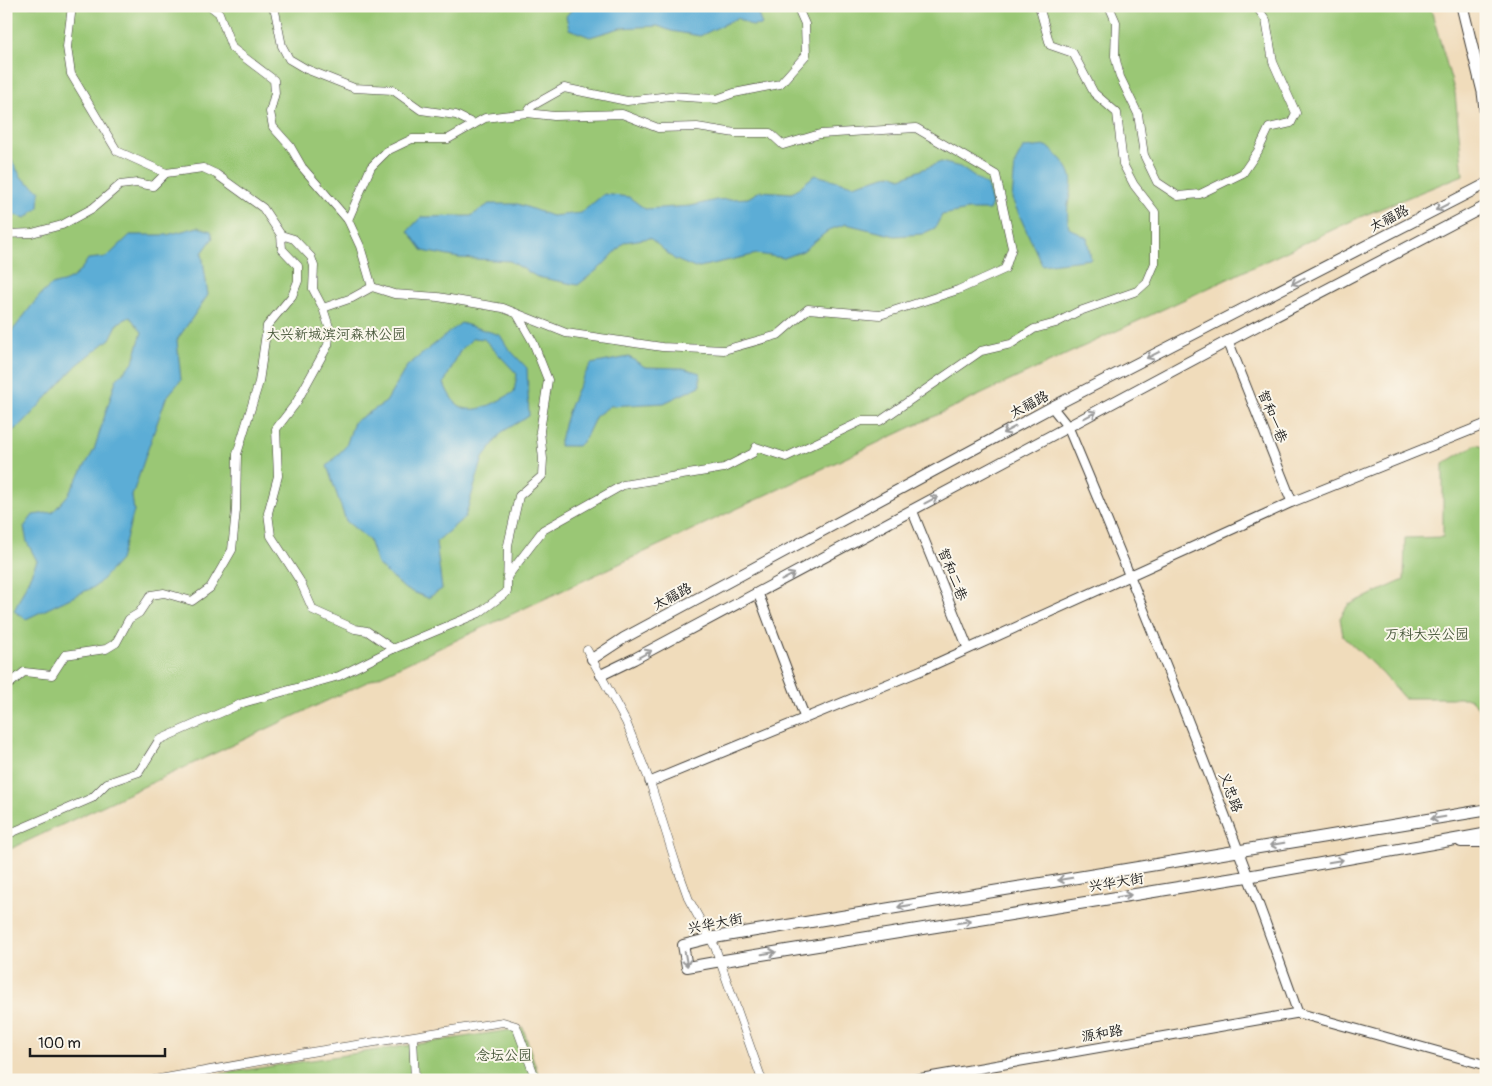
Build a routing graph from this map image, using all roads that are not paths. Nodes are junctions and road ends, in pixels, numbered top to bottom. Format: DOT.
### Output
graph roads {
  1 [pos="72,6"];
  2 [pos="210,6"];
  3 [pos="271,6"];
  4 [pos="797,6"];
  5 [pos="1039,6"];
  6 [pos="1109,6"];
  7 [pos="1256,6"];
  8 [pos="1462,6"];
  9 [pos="527,113"];
  10 [pos="1486,117"];
  11 [pos="474,124"];
  12 [pos="166,173"];
  13 [pos="1486,184"];
  14 [pos="1486,206"];
  15 [pos="348,220"];
  16 [pos="6,234"];
  17 [pos="281,235"];
  18 [pos="372,287"];
  19 [pos="323,308"];
  20 [pos="517,314"];
  21 [pos="1228,341"];
  22 [pos="1052,407"];
  23 [pos="1486,424"];
  24 [pos="1068,427"];
  25 [pos="1292,502"];
  26 [pos="912,510"];
  27 [pos="1130,574"];
  28 [pos="507,577"];
  29 [pos="758,593"];
  30 [pos="968,648"];
  31 [pos="393,649"];
  32 [pos="590,655"];
  33 [pos="601,675"];
  34 [pos="6,687"];
  35 [pos="805,718"];
  36 [pos="650,782"];
  37 [pos="1486,806"];
  38 [pos="1486,810"];
  39 [pos="1474,812"];
  40 [pos="1486,834"];
  41 [pos="6,835"];
  42 [pos="1447,841"];
  43 [pos="1486,842"];
  44 [pos="1239,850"];
  45 [pos="1250,876"];
  46 [pos="711,938"];
  47 [pos="720,961"];
  48 [pos="1298,1013"];
  49 [pos="414,1037"];
  50 [pos="1486,1065"];
  51 [pos="154,1080"];
  52 [pos="415,1080"];
  53 [pos="536,1080"];
  54 [pos="762,1080"];
  55 [pos="912,1080"];
  1 -- 12 [label="street"];
  2 -- 15 [label="street"];
  3 -- 11 [label="street"];
  4 -- 9 [label="street"];
  5 -- 28 [label="street"];
  6 -- 7 [label="street"];
  8 -- 10 [label="main road"];
  9 -- 11 [label="street"];
  9 -- 20 [label="street"];
  11 -- 15 [label="street"];
  12 -- 16 [label="street"];
  12 -- 17 [label="street"];
  13 -- 22 [label="main road, 太福路, one-way"];
  14 -- 21 [label="main road"];
  15 -- 18 [label="street"];
  17 -- 19 [label="street"];
  17 -- 34 [label="street"];
  18 -- 19 [label="street"];
  18 -- 20 [label="street"];
  19 -- 31 [label="street"];
  20 -- 28 [label="street"];
  24 -- 21 [label="main road, one-way"];
  21 -- 25 [label="street, 智和一巷"];
  22 -- 24 [label="street, 义忠路"];
  22 -- 32 [label="main road, 太福路, one-way"];
  23 -- 25 [label="street"];
  26 -- 24 [label="main road, one-way"];
  24 -- 27 [label="street, 义忠路"];
  25 -- 27 [label="street"];
  29 -- 26 [label="main road, one-way"];
  26 -- 30 [label="street, 智和二巷"];
  27 -- 30 [label="street"];
  27 -- 44 [label="street, 义忠路"];
  28 -- 31 [label="street"];
  33 -- 29 [label="main road, one-way"];
  29 -- 35 [label="street"];
  30 -- 35 [label="street"];
  31 -- 41 [label="street"];
  32 -- 33 [label="street"];
  33 -- 36 [label="street"];
  35 -- 36 [label="street"];
  36 -- 46 [label="street"];
  37 -- 39 [label="main road"];
  38 -- 39 [label="main road, 兴华大街"];
  39 -- 44 [label="main road, 兴华大街, one-way"];
  40 -- 42 [label="main road, 兴华大街"];
  42 -- 43 [label="main road"];
  45 -- 42 [label="main road, 兴华大街, one-way"];
  44 -- 45 [label="street, 义忠路"];
  44 -- 46 [label="main road, 兴华大街, one-way"];
  47 -- 45 [label="main road, 兴华大街, one-way"];
  45 -- 48 [label="street, 义忠路"];
  46 -- 47 [label="street"];
  46 -- 47 [label="main road, 兴华大街, one-way"];
  47 -- 54 [label="street"];
  48 -- 50 [label="street"];
  48 -- 55 [label="street, 源和路"];
  49 -- 51 [label="street"];
  49 -- 52 [label="street"];
  49 -- 53 [label="street"];
}
